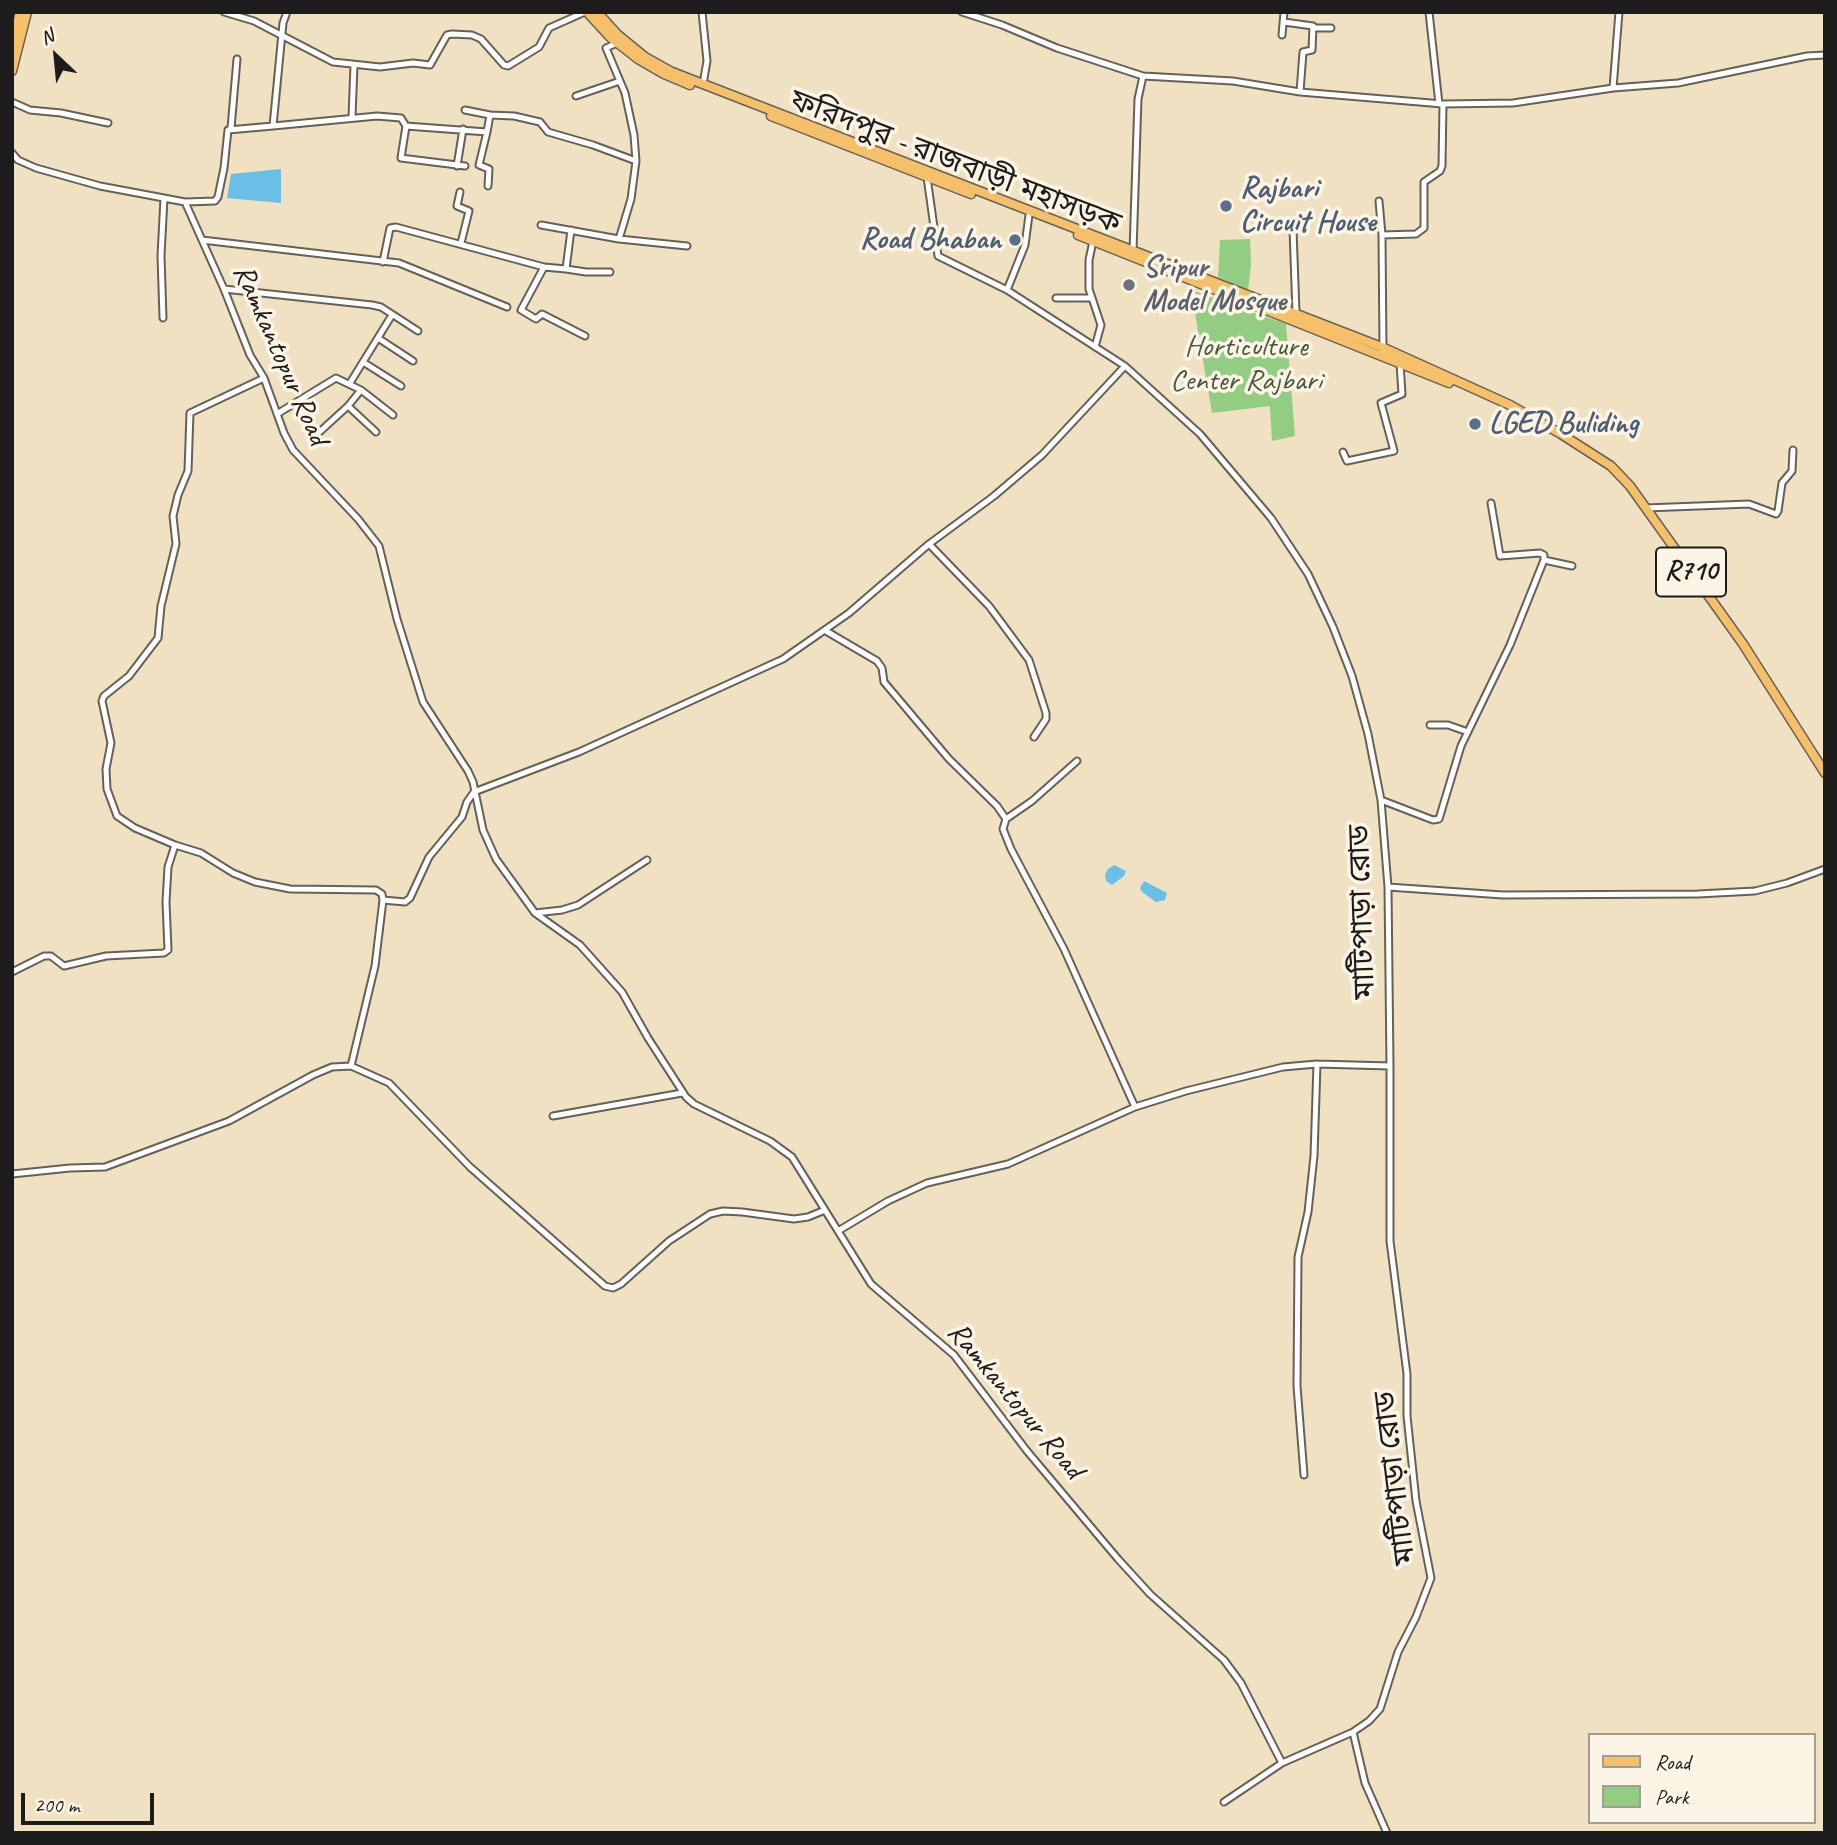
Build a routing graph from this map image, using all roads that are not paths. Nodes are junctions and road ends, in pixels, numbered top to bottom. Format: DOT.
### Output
graph roads {
  1 [pos="20,12"];
  2 [pos="27,12"];
  3 [pos="224,12"];
  4 [pos="287,12"];
  5 [pos="586,12"];
  6 [pos="597,12"];
  7 [pos="702,12"];
  8 [pos="962,12"];
  9 [pos="1284,12"];
  10 [pos="1429,12"];
  11 [pos="1619,12"];
  12 [pos="1284,22"];
  13 [pos="1331,27"];
  14 [pos="1313,28"];
  15 [pos="282,34"];
  16 [pos="1282,35"];
  17 [pos="617,43"];
  18 [pos="12,46"];
  19 [pos="1825,55"];
  20 [pos="237,59"];
  21 [pos="354,65"];
  22 [pos="12,71"];
  23 [pos="1143,76"];
  24 [pos="620,81"];
  25 [pos="703,84"];
  26 [pos="1612,88"];
  27 [pos="1300,92"];
  28 [pos="576,96"];
  29 [pos="12,102"];
  30 [pos="1441,104"];
  31 [pos="466,110"];
  32 [pos="490,114"];
  33 [pos="352,117"];
  34 [pos="108,123"];
  35 [pos="273,126"];
  36 [pos="406,126"];
  37 [pos="231,128"];
  38 [pos="463,130"];
  39 [pos="487,132"];
  40 [pos="13,156"];
  41 [pos="636,161"];
  42 [pos="457,166"];
  43 [pos="465,166"];
  44 [pos="927,177"];
  45 [pos="488,186"];
  46 [pos="460,192"];
  47 [pos="164,198"];
  48 [pos="1379,201"];
  49 [pos="185,202"];
  50 [pos="1029,215"];
  51 [pos="541,225"];
  52 [pos="1293,229"];
  53 [pos="571,230"];
  54 [pos="1382,235"];
  55 [pos="619,239"];
  56 [pos="202,240"];
  57 [pos="1093,241"];
  58 [pos="461,243"];
  59 [pos="687,246"];
  60 [pos="1133,251"];
  61 [pos="383,262"];
  62 [pos="544,267"];
  63 [pos="566,269"];
  64 [pos="610,272"];
  65 [pos="224,289"];
  66 [pos="1007,290"];
  67 [pos="1056,298"];
  68 [pos="1091,298"];
  69 [pos="507,307"];
  70 [pos="1296,313"];
  71 [pos="392,315"];
  72 [pos="163,318"];
  73 [pos="418,331"];
  74 [pos="585,336"];
  75 [pos="378,338"];
  76 [pos="1095,347"];
  77 [pos="1383,352"];
  78 [pos="413,361"];
  79 [pos="363,362"];
  80 [pos="1400,363"];
  81 [pos="1125,366"];
  82 [pos="264,378"];
  83 [pos="350,383"];
  84 [pos="401,386"];
  85 [pos="361,390"];
  86 [pos="348,406"];
  87 [pos="1517,411"];
  88 [pos="278,414"];
  89 [pos="393,415"];
  90 [pos="376,432"];
  91 [pos="314,438"];
  92 [pos="1793,450"];
  93 [pos="1343,452"];
  94 [pos="1491,503"];
  95 [pos="1646,508"];
  96 [pos="929,544"];
  97 [pos="1544,560"];
  98 [pos="1572,566"];
  99 [pos="826,631"];
  100 [pos="1430,725"];
  101 [pos="1468,732"];
  102 [pos="1034,737"];
  103 [pos="1077,761"];
  104 [pos="1825,773"];
  105 [pos="474,792"];
  106 [pos="1381,800"];
  107 [pos="1006,819"];
  108 [pos="175,845"];
  109 [pos="646,860"];
  110 [pos="1825,869"];
  111 [pos="1388,887"];
  112 [pos="383,900"];
  113 [pos="536,913"];
  114 [pos="12,972"];
  115 [pos="1317,1064"];
  116 [pos="351,1066"];
  117 [pos="1391,1066"];
  118 [pos="682,1093"];
  119 [pos="1135,1107"];
  120 [pos="553,1116"];
  121 [pos="12,1174"];
  122 [pos="825,1210"];
  123 [pos="838,1231"];
  124 [pos="1304,1475"];
  125 [pos="1353,1732"];
  126 [pos="1282,1763"];
  127 [pos="1224,1802"];
  128 [pos="1387,1833"];
  1 -- 18 [label="main road"];
  2 -- 22 [label="main road"];
  3 -- 15 [label="street"];
  4 -- 15 [label="street"];
  5 -- 17 [label="main road, ফরিদপুর - রাজবাড়ী মহাসড়ক"];
  5 -- 21 [label="street"];
  6 -- 25 [label="main road, ফরিদপুর - রাজবাড়ী মহাসড়ক"];
  7 -- 25 [label="street"];
  8 -- 23 [label="street"];
  9 -- 12 [label="street"];
  10 -- 30 [label="street"];
  11 -- 26 [label="street"];
  12 -- 14 [label="street"];
  12 -- 16 [label="street"];
  13 -- 14 [label="street"];
  14 -- 27 [label="street"];
  15 -- 21 [label="street"];
  15 -- 35 [label="street"];
  17 -- 24 [label="street"];
  17 -- 44 [label="main road, ফরিদপুর - রাজবাড়ী মহাসড়ক"];
  19 -- 26 [label="street"];
  20 -- 37 [label="street"];
  21 -- 33 [label="street"];
  23 -- 27 [label="street"];
  23 -- 60 [label="street"];
  24 -- 28 [label="street"];
  24 -- 41 [label="street"];
  25 -- 60 [label="main road, ফরিদপুর - রাজবাড়ী মহাসড়ক"];
  26 -- 30 [label="street"];
  27 -- 30 [label="street"];
  29 -- 34 [label="street"];
  30 -- 54 [label="street"];
  31 -- 32 [label="street"];
  32 -- 39 [label="street"];
  32 -- 41 [label="street"];
  33 -- 35 [label="street"];
  33 -- 36 [label="street"];
  35 -- 37 [label="street"];
  36 -- 38 [label="street"];
  36 -- 42 [label="street"];
  37 -- 49 [label="street"];
  38 -- 39 [label="street"];
  38 -- 42 [label="street"];
  39 -- 45 [label="street"];
  40 -- 47 [label="street"];
  41 -- 55 [label="street"];
  42 -- 43 [label="street"];
  44 -- 50 [label="main road, ফরিদপুর - রাজবাড়ী মহাসড়ক"];
  44 -- 66 [label="street, মাটিপাড়া রোড"];
  46 -- 58 [label="street"];
  47 -- 49 [label="street"];
  47 -- 72 [label="street"];
  48 -- 54 [label="street"];
  49 -- 56 [label="street, Ramkantopur Road"];
  50 -- 57 [label="main road, ফরিদপুর - রাজবাড়ী মহাসড়ক"];
  50 -- 66 [label="street"];
  51 -- 53 [label="street"];
  52 -- 70 [label="street"];
  53 -- 55 [label="street"];
  53 -- 63 [label="street"];
  54 -- 77 [label="street"];
  55 -- 59 [label="street"];
  56 -- 61 [label="street"];
  56 -- 65 [label="street, Ramkantopur Road"];
  57 -- 68 [label="street"];
  57 -- 77 [label="main road, ফরিদপুর - রাজবাড়ী মহাসড়ক"];
  58 -- 61 [label="street"];
  58 -- 62 [label="street"];
  60 -- 70 [label="main road, ফরিদপুর - রাজবাড়ী মহাসড়ক"];
  61 -- 69 [label="street"];
  62 -- 63 [label="street"];
  62 -- 74 [label="street"];
  63 -- 64 [label="street"];
  65 -- 71 [label="street"];
  65 -- 82 [label="street, Ramkantopur Road"];
  66 -- 76 [label="street, মাটিপাড়া রোড"];
  67 -- 68 [label="street"];
  68 -- 76 [label="street"];
  70 -- 77 [label="main road, ফরিদপুর - রাজবাড়ী মহাসড়ক"];
  71 -- 73 [label="street"];
  71 -- 75 [label="street"];
  75 -- 78 [label="street"];
  75 -- 79 [label="street"];
  76 -- 81 [label="street, মাটিপাড়া রোড"];
  77 -- 80 [label="main road, ফরিদপুর - রাজবাড়ী মহাসড়ক"];
  77 -- 87 [label="main road, ফরিদপুর - রাজবাড়ী মহাসড়ক"];
  79 -- 83 [label="street"];
  79 -- 84 [label="street"];
  80 -- 87 [label="main road, ফরিদপুর - রাজবাড়ী মহাসড়ক"];
  80 -- 93 [label="street"];
  81 -- 96 [label="street"];
  81 -- 106 [label="street, মাটিপাড়া রোড"];
  82 -- 88 [label="street, Ramkantopur Road"];
  82 -- 108 [label="street"];
  83 -- 85 [label="street"];
  83 -- 88 [label="street"];
  85 -- 86 [label="street"];
  85 -- 89 [label="street"];
  86 -- 90 [label="street"];
  86 -- 91 [label="street"];
  87 -- 95 [label="main road, R710"];
  88 -- 105 [label="street, Ramkantopur Road"];
  92 -- 95 [label="street"];
  94 -- 97 [label="street"];
  95 -- 104 [label="main road, R710"];
  96 -- 99 [label="street"];
  96 -- 102 [label="street"];
  97 -- 98 [label="street"];
  97 -- 101 [label="street"];
  99 -- 105 [label="street"];
  99 -- 107 [label="street"];
  100 -- 101 [label="street"];
  101 -- 106 [label="street"];
  103 -- 107 [label="street"];
  105 -- 112 [label="street"];
  105 -- 113 [label="street, Ramkantopur Road"];
  106 -- 111 [label="street, মাটিপাড়া রোড"];
  107 -- 119 [label="street"];
  108 -- 112 [label="street"];
  108 -- 114 [label="street"];
  109 -- 113 [label="street"];
  110 -- 111 [label="street"];
  111 -- 117 [label="street, মাটিপাড়া রোড"];
  112 -- 116 [label="street"];
  113 -- 118 [label="street, Ramkantopur Road"];
  115 -- 117 [label="street"];
  115 -- 119 [label="street"];
  115 -- 124 [label="street"];
  116 -- 121 [label="street"];
  116 -- 122 [label="street"];
  117 -- 125 [label="street, মাটিপাড়া রোড"];
  118 -- 120 [label="street"];
  118 -- 122 [label="street, Ramkantopur Road"];
  119 -- 123 [label="street"];
  122 -- 123 [label="street, Ramkantopur Road"];
  123 -- 126 [label="street, Ramkantopur Road"];
  125 -- 126 [label="street, মাটিপাড়া রোড"];
  125 -- 128 [label="street"];
  126 -- 127 [label="street, মাটিপাড়া রোড"];
}
